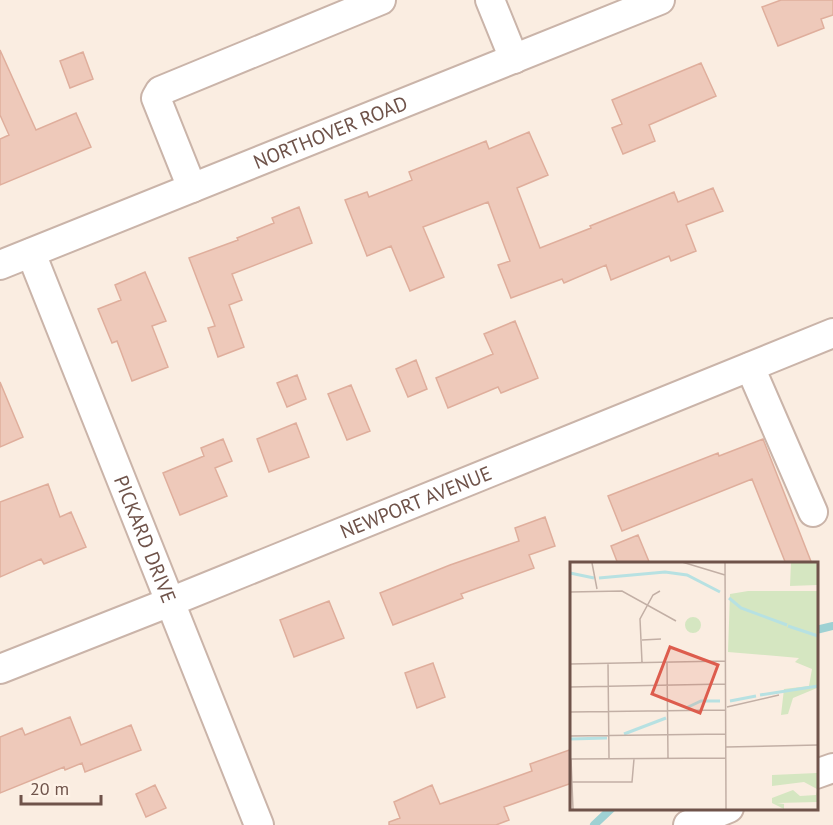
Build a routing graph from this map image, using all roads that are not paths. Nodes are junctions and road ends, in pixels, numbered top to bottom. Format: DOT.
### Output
graph roads {
  1 [pos="381,0"];
  2 [pos="490,0"];
  3 [pos="660,0"];
  4 [pos="514,59"];
  5 [pos="192,188"];
  6 [pos="31,253"];
  7 [pos="0,265"];
  8 [pos="833,333"];
  9 [pos="750,367"];
  10 [pos="813,512"];
  11 [pos="170,602"];
  12 [pos="0,669"];
  13 [pos="833,768"];
  14 [pos="818,773"];
  15 [pos="724,810"];
  16 [pos="259,825"];
  17 [pos="688,825"];
  1 -- 5 [label="street"];
  2 -- 4 [label="street"];
  3 -- 4 [label="street, NORTHOVER ROAD"];
  4 -- 5 [label="street, NORTHOVER ROAD"];
  5 -- 6 [label="street, NORTHOVER ROAD"];
  6 -- 7 [label="street, NORTHOVER ROAD"];
  6 -- 11 [label="street, PICKARD DRIVE"];
  8 -- 9 [label="street, NEWPORT AVENUE"];
  9 -- 10 [label="street"];
  9 -- 11 [label="street, NEWPORT AVENUE"];
  11 -- 12 [label="street, NEWPORT AVENUE"];
  11 -- 16 [label="street, PICKARD DRIVE"];
  13 -- 14 [label="street"];
  15 -- 17 [label="street"];
}
